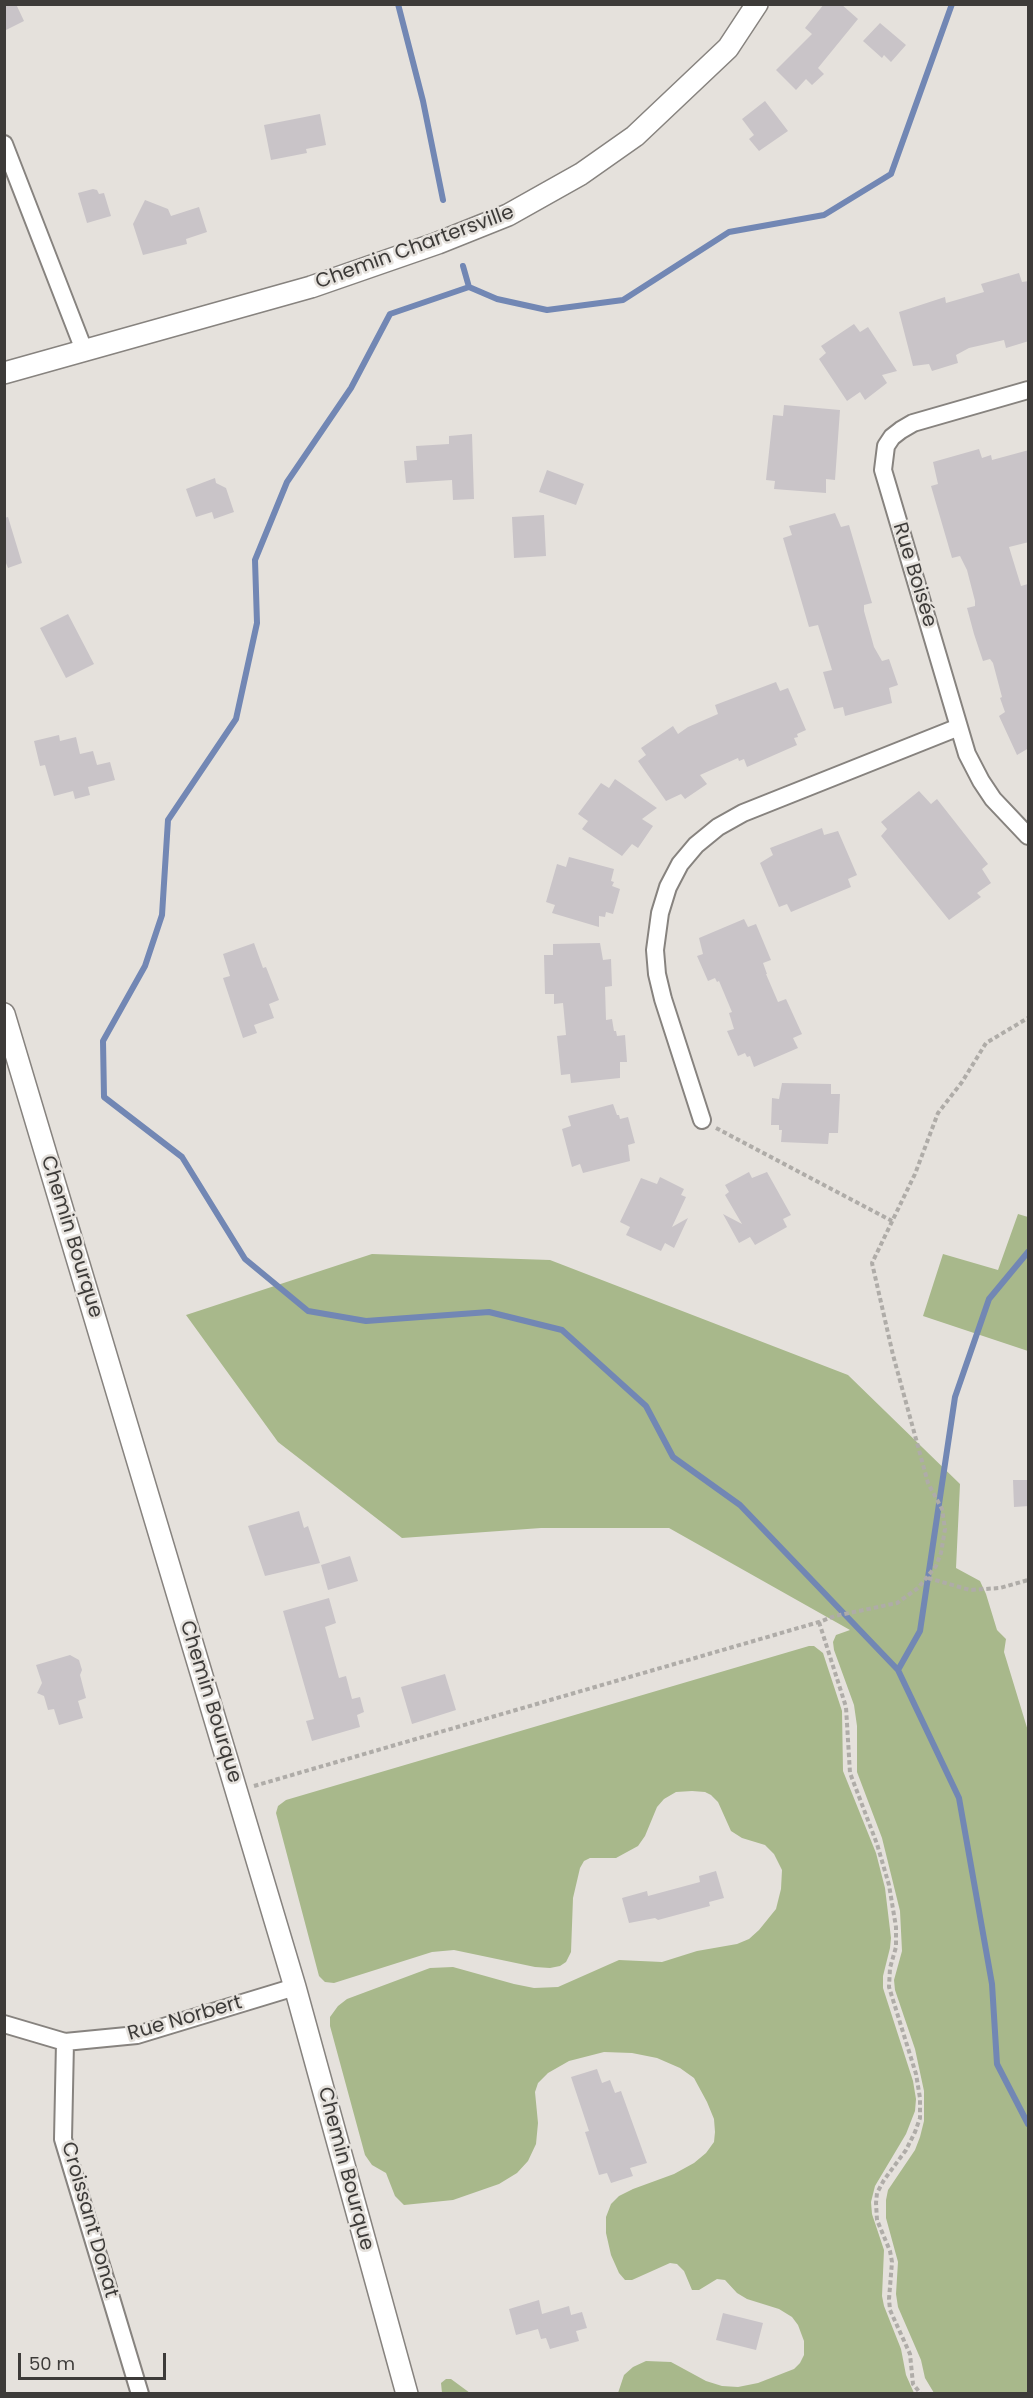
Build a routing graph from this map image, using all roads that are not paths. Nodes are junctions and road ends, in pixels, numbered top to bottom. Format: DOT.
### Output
graph roads {
  1 [pos="757,4"];
  2 [pos="4,144"];
  3 [pos="84,350"];
  4 [pos="4,373"];
  5 [pos="1029,390"];
  6 [pos="959,727"];
  7 [pos="1029,836"];
  8 [pos="4,1014"];
  9 [pos="702,1120"];
  10 [pos="295,1987"];
  11 [pos="4,2024"];
  12 [pos="65,2042"];
  13 [pos="140,2394"];
  14 [pos="407,2394"];
  1 -- 3 [label="street, Chemin Chartersville"];
  2 -- 3 [label="street"];
  3 -- 4 [label="street, Chemin Chartersville"];
  5 -- 6 [label="street, Rue Boisée"];
  6 -- 7 [label="street, Rue Boisée"];
  6 -- 9 [label="street"];
  8 -- 10 [label="street, Chemin Bourque"];
  10 -- 12 [label="street, Rue Norbert"];
  10 -- 14 [label="street, Chemin Bourque"];
  11 -- 12 [label="street, Rue Norbert"];
  12 -- 13 [label="street, Croissant Donat"];
}
